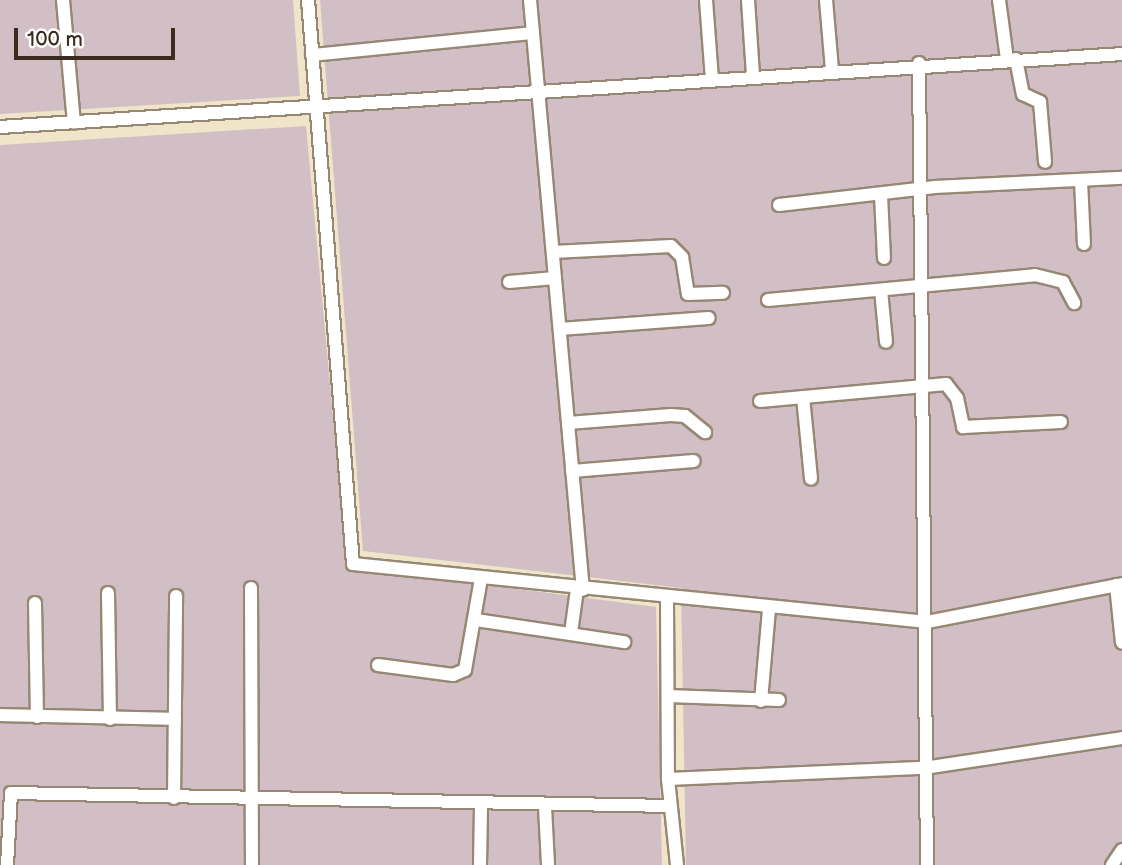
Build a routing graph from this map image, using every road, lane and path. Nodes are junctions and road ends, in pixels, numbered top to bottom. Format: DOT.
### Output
graph roads {
  1 [pos="63,0"];
  2 [pos="307,0"];
  3 [pos="530,0"];
  4 [pos="706,0"];
  5 [pos="748,0"];
  6 [pos="826,0"];
  7 [pos="999,0"];
  8 [pos="533,33"];
  9 [pos="1122,54"];
  10 [pos="312,55"];
  11 [pos="1012,59"];
  12 [pos="919,63"];
  13 [pos="832,70"];
  14 [pos="753,76"];
  15 [pos="712,79"];
  16 [pos="538,93"];
  17 [pos="317,110"];
  18 [pos="74,123"];
  19 [pos="0,127"];
  20 [pos="1045,162"];
  21 [pos="1122,178"];
  22 [pos="1081,181"];
  23 [pos="919,190"];
  24 [pos="881,195"];
  25 [pos="779,205"];
  26 [pos="1084,244"];
  27 [pos="553,252"];
  28 [pos="884,258"];
  29 [pos="555,278"];
  30 [pos="509,282"];
  31 [pos="921,285"];
  32 [pos="881,290"];
  33 [pos="723,293"];
  34 [pos="768,300"];
  35 [pos="1074,303"];
  36 [pos="709,318"];
  37 [pos="560,329"];
  38 [pos="886,342"];
  39 [pos="920,384"];
  40 [pos="803,397"];
  41 [pos="760,401"];
  42 [pos="1061,422"];
  43 [pos="568,423"];
  44 [pos="705,432"];
  45 [pos="694,461"];
  46 [pos="572,471"];
  47 [pos="811,479"];
  48 [pos="481,578"];
  49 [pos="1119,585"];
  50 [pos="251,588"];
  51 [pos="580,590"];
  52 [pos="108,593"];
  53 [pos="176,596"];
  54 [pos="667,599"];
  55 [pos="35,603"];
  56 [pos="769,609"];
  57 [pos="476,620"];
  58 [pos="927,622"];
  59 [pos="570,633"];
  60 [pos="624,642"];
  61 [pos="1122,643"];
  62 [pos="378,665"];
  63 [pos="668,696"];
  64 [pos="779,700"];
  65 [pos="761,701"];
  66 [pos="0,715"];
  67 [pos="37,717"];
  68 [pos="110,719"];
  69 [pos="175,719"];
  70 [pos="1122,737"];
  71 [pos="924,768"];
  72 [pos="668,779"];
  73 [pos="5,793"];
  74 [pos="174,798"];
  75 [pos="251,802"];
  76 [pos="481,806"];
  77 [pos="670,806"];
  78 [pos="545,807"];
  79 [pos="1122,850"];
  80 [pos="7,865"];
  81 [pos="252,865"];
  82 [pos="480,865"];
  83 [pos="548,865"];
  84 [pos="677,865"];
  85 [pos="927,865"];
  86 [pos="1112,865"];
  1 -- 18 [label="street"];
  2 -- 10 [label="street"];
  3 -- 8 [label="street"];
  4 -- 15 [label="street"];
  5 -- 14 [label="street"];
  6 -- 13 [label="street"];
  7 -- 11 [label="street"];
  8 -- 10 [label="street"];
  8 -- 16 [label="street"];
  9 -- 11 [label="street"];
  10 -- 17 [label="street"];
  11 -- 12 [label="street"];
  11 -- 20 [label="street"];
  12 -- 13 [label="street"];
  12 -- 23 [label="street"];
  13 -- 14 [label="street"];
  14 -- 15 [label="street"];
  15 -- 16 [label="street"];
  16 -- 17 [label="street"];
  16 -- 27 [label="street"];
  17 -- 18 [label="street"];
  17 -- 48 [label="street"];
  18 -- 19 [label="street"];
  21 -- 22 [label="street"];
  22 -- 23 [label="street"];
  22 -- 26 [label="street"];
  23 -- 24 [label="street"];
  23 -- 31 [label="street"];
  24 -- 25 [label="street"];
  24 -- 28 [label="street"];
  27 -- 29 [label="street"];
  27 -- 33 [label="street"];
  29 -- 30 [label="street"];
  29 -- 37 [label="street"];
  31 -- 32 [label="street"];
  31 -- 35 [label="street"];
  31 -- 39 [label="street"];
  32 -- 34 [label="street"];
  32 -- 38 [label="street"];
  36 -- 37 [label="street"];
  37 -- 43 [label="street"];
  39 -- 40 [label="street"];
  39 -- 42 [label="street"];
  39 -- 58 [label="street"];
  40 -- 41 [label="street"];
  40 -- 47 [label="street"];
  43 -- 44 [label="street"];
  43 -- 46 [label="street"];
  45 -- 46 [label="street"];
  46 -- 51 [label="street"];
  48 -- 51 [label="street"];
  48 -- 57 [label="street"];
  49 -- 58 [label="street"];
  49 -- 61 [label="street"];
  50 -- 75 [label="street"];
  51 -- 54 [label="street"];
  51 -- 59 [label="street"];
  52 -- 68 [label="street"];
  53 -- 69 [label="street"];
  54 -- 56 [label="street"];
  54 -- 63 [label="street"];
  55 -- 67 [label="street"];
  56 -- 58 [label="street"];
  56 -- 65 [label="street"];
  57 -- 59 [label="street"];
  57 -- 62 [label="street"];
  58 -- 71 [label="street"];
  59 -- 60 [label="street"];
  63 -- 65 [label="street"];
  63 -- 72 [label="street"];
  64 -- 65 [label="street"];
  66 -- 67 [label="street"];
  67 -- 68 [label="street"];
  68 -- 69 [label="street"];
  69 -- 74 [label="street"];
  70 -- 71 [label="street"];
  71 -- 72 [label="street"];
  71 -- 85 [label="street"];
  72 -- 77 [label="street"];
  73 -- 74 [label="street"];
  73 -- 80 [label="street"];
  74 -- 75 [label="street"];
  75 -- 76 [label="street"];
  75 -- 81 [label="street"];
  76 -- 78 [label="street"];
  76 -- 82 [label="street"];
  77 -- 78 [label="street"];
  77 -- 84 [label="street"];
  78 -- 83 [label="street"];
  79 -- 86 [label="street"];
}
